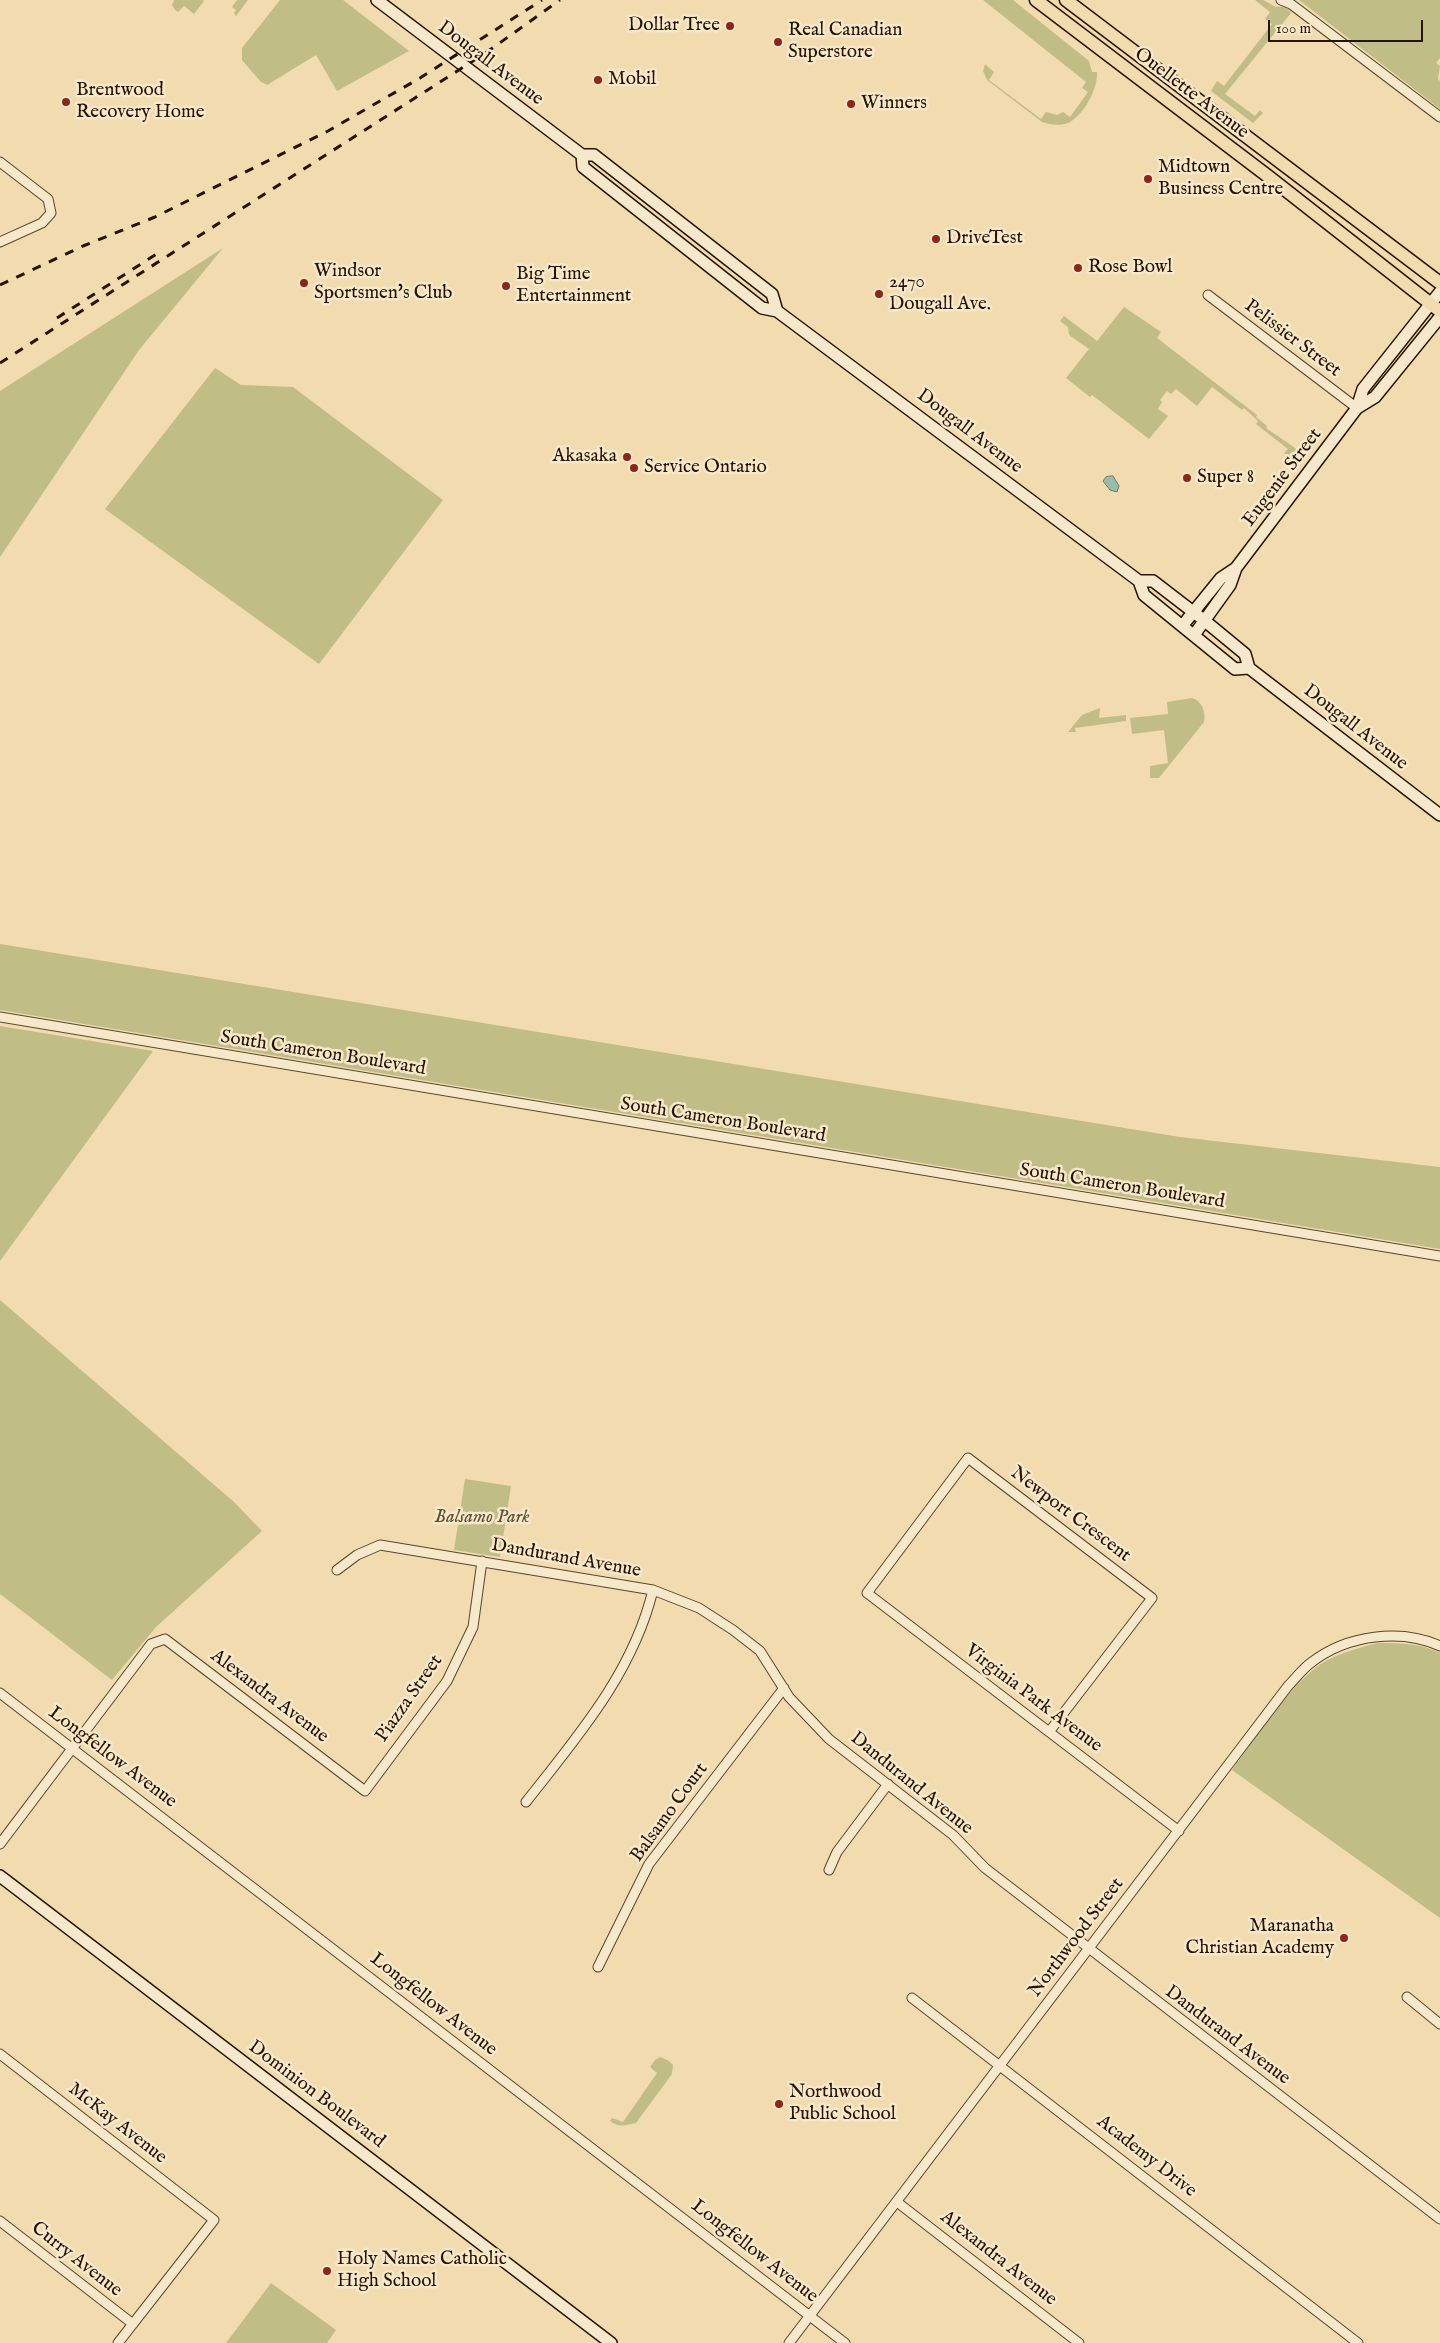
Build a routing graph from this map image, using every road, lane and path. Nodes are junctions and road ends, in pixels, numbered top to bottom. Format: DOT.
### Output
graph roads {
  1 [pos="377,0"];
  2 [pos="1036,0"];
  3 [pos="1066,0"];
  4 [pos="1280,0"];
  5 [pos="1440,117"];
  6 [pos="582,155"];
  7 [pos="0,162"];
  8 [pos="0,242"];
  9 [pos="1440,283"];
  10 [pos="1440,292"];
  11 [pos="1208,295"];
  12 [pos="1436,307"];
  13 [pos="777,311"];
  14 [pos="1440,316"];
  15 [pos="1357,408"];
  16 [pos="1236,568"];
  17 [pos="1139,581"];
  18 [pos="1194,612"];
  19 [pos="1205,621"];
  20 [pos="1182,626"];
  21 [pos="1194,635"];
  22 [pos="1249,668"];
  23 [pos="1440,815"];
  24 [pos="0,1017"];
  25 [pos="1440,1256"];
  26 [pos="482,1561"];
  27 [pos="337,1570"];
  28 [pos="654,1590"];
  29 [pos="867,1594"];
  30 [pos="1440,1646"];
  31 [pos="784,1688"];
  32 [pos="0,1693"];
  33 [pos="1049,1732"];
  34 [pos="72,1748"];
  35 [pos="888,1784"];
  36 [pos="365,1791"];
  37 [pos="526,1802"];
  38 [pos="1179,1831"];
  39 [pos="0,1844"];
  40 [pos="830,1870"];
  41 [pos="0,1876"];
  42 [pos="1089,1950"];
  43 [pos="598,1967"];
  44 [pos="1407,1997"];
  45 [pos="912,1998"];
  46 [pos="1440,2024"];
  47 [pos="0,2054"];
  48 [pos="1000,2066"];
  49 [pos="897,2202"];
  50 [pos="1440,2219"];
  51 [pos="0,2221"];
  52 [pos="810,2316"];
  53 [pos="133,2324"];
  54 [pos="118,2343"];
  55 [pos="611,2343"];
  56 [pos="789,2343"];
  57 [pos="845,2343"];
  58 [pos="1079,2343"];
  59 [pos="1358,2343"];
  1 -- 6 [label="street, Dougall Avenue"];
  2 -- 12 [label="main road, Ouellette Avenue"];
  3 -- 9 [label="main road, Ouellette Avenue"];
  4 -- 5 [label="street"];
  6 -- 13 [label="street, Dougall Avenue"];
  6 -- 13 [label="street, Dougall Avenue"];
  7 -- 8 [label="street"];
  10 -- 12 [label="street, Eugenie Street"];
  11 -- 15 [label="street, Pelissier Street"];
  12 -- 15 [label="street, Eugenie Street"];
  13 -- 17 [label="street, Dougall Avenue"];
  14 -- 15 [label="street, Eugenie Street"];
  15 -- 16 [label="street, Eugenie Street"];
  16 -- 18 [label="street, Eugenie Street"];
  16 -- 19 [label="street, Eugenie Street"];
  17 -- 18 [label="street, Dougall Avenue"];
  17 -- 20 [label="street, Dougall Avenue"];
  18 -- 19 [label="street, Dougall Avenue"];
  18 -- 20 [label="street, Eugenie Street"];
  19 -- 21 [label="street, Eugenie Street"];
  19 -- 22 [label="street, Dougall Avenue"];
  20 -- 21 [label="street, Dougall Avenue"];
  21 -- 22 [label="street, Dougall Avenue"];
  22 -- 23 [label="street, Dougall Avenue"];
  24 -- 25 [label="street, South Cameron Boulevard"];
  26 -- 27 [label="street, Dandurand Avenue"];
  26 -- 28 [label="street, Dandurand Avenue"];
  26 -- 36 [label="street, Piazza Street"];
  28 -- 31 [label="street, Dandurand Avenue"];
  28 -- 37 [label="street"];
  29 -- 33 [label="street, Virginia Park Avenue"];
  29 -- 33 [label="street, Newport Crescent"];
  30 -- 38 [label="street, Northwood Street"];
  31 -- 35 [label="street, Dandurand Avenue"];
  31 -- 43 [label="street, Balsamo Court"];
  32 -- 34 [label="street, Longfellow Avenue"];
  33 -- 38 [label="street, Virginia Park Avenue"];
  34 -- 36 [label="street, Alexandra Avenue"];
  34 -- 39 [label="street"];
  34 -- 52 [label="street, Longfellow Avenue"];
  35 -- 40 [label="street"];
  35 -- 42 [label="street, Dandurand Avenue"];
  38 -- 42 [label="street, Northwood Street"];
  41 -- 55 [label="street, Dominion Boulevard"];
  42 -- 48 [label="street, Northwood Street"];
  42 -- 50 [label="street, Dandurand Avenue"];
  44 -- 46 [label="street"];
  45 -- 48 [label="street, Academy Drive"];
  47 -- 53 [label="street, McKay Avenue"];
  48 -- 49 [label="street, Northwood Street"];
  48 -- 59 [label="street, Academy Drive"];
  49 -- 52 [label="street, Northwood Street"];
  49 -- 58 [label="street, Alexandra Avenue"];
  51 -- 53 [label="street, Curry Avenue"];
  52 -- 56 [label="street, Northwood Street"];
  52 -- 57 [label="street, Longfellow Avenue"];
  53 -- 54 [label="street"];
}
